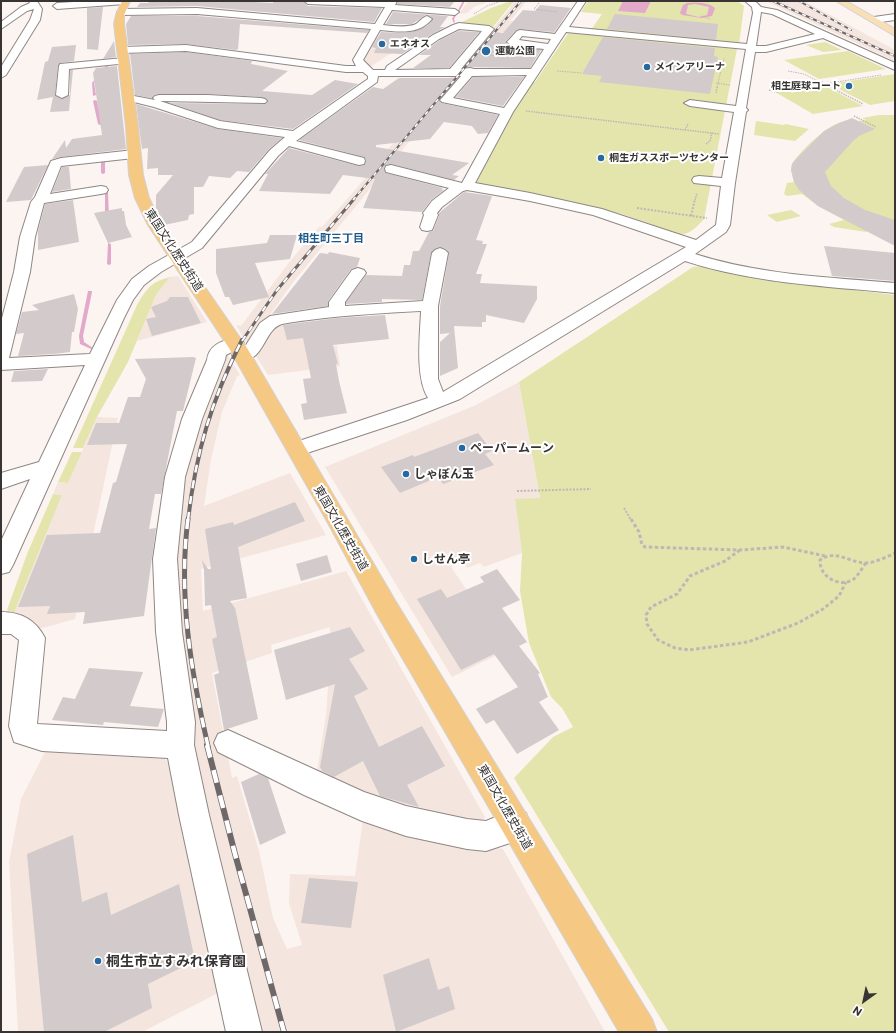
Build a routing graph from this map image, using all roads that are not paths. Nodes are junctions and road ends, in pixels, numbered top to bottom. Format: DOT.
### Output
graph roads {
  1 [pos="308,1"];
  2 [pos="425,1"];
  3 [pos="582,1"];
  4 [pos="840,1"];
  5 [pos="34,2"];
  6 [pos="438,2"];
  7 [pos="391,4"];
  8 [pos="124,5"];
  9 [pos="753,5"];
  10 [pos="57,6"];
  11 [pos="455,12"];
  12 [pos="895,17"];
  13 [pos="1,18"];
  14 [pos="11,18"];
  15 [pos="427,20"];
  16 [pos="874,20"];
  17 [pos="1,26"];
  18 [pos="377,27"];
  19 [pos="560,33"];
  20 [pos="895,33"];
  21 [pos="823,35"];
  22 [pos="550,47"];
  23 [pos="6,48"];
  24 [pos="17,48"];
  25 [pos="751,48"];
  26 [pos="123,55"];
  27 [pos="895,67"];
  28 [pos="368,71"];
  29 [pos="454,71"];
  30 [pos="470,71"];
  31 [pos="389,72"];
  32 [pos="534,72"];
  33 [pos="1,75"];
  34 [pos="62,95"];
  35 [pos="131,100"];
  36 [pos="261,101"];
  37 [pos="690,103"];
  38 [pos="742,110"];
  39 [pos="507,112"];
  40 [pos="291,139"];
  41 [pos="134,154"];
  42 [pos="359,161"];
  43 [pos="391,169"];
  44 [pos="699,180"];
  45 [pos="728,183"];
  46 [pos="463,186"];
  47 [pos="101,190"];
  48 [pos="41,199"];
  49 [pos="427,228"];
  50 [pos="698,246"];
  51 [pos="440,253"];
  52 [pos="683,255"];
  53 [pos="178,257"];
  54 [pos="358,273"];
  55 [pos="895,288"];
  56 [pos="430,306"];
  57 [pos="337,311"];
  58 [pos="231,350"];
  59 [pos="1,356"];
  60 [pos="97,359"];
  61 [pos="1,364"];
  62 [pos="438,400"];
  63 [pos="297,449"];
  64 [pos="46,467"];
  65 [pos="1,481"];
  66 [pos="2,558"];
  67 [pos="1,623"];
  68 [pos="228,743"];
  69 [pos="180,745"];
  70 [pos="515,824"];
  71 [pos="244,1032"];
  72 [pos="639,1032"];
  1 -- 7 [label="street"];
  2 -- 6 [label="street"];
  3 -- 19 [label="street"];
  4 -- 16 [label="main road"];
  5 -- 14 [label="street"];
  5 -- 24 [label="street"];
  7 -- 11 [label="street"];
  7 -- 18 [label="street"];
  8 -- 10 [label="street"];
  8 -- 18 [label="street"];
  8 -- 26 [label="highway, 東国文化歴史街道"];
  9 -- 21 [label="street"];
  9 -- 25 [label="street"];
  12 -- 16 [label="street"];
  13 -- 14 [label="street"];
  14 -- 17 [label="street"];
  15 -- 18 [label="street"];
  16 -- 20 [label="main road"];
  18 -- 28 [label="street"];
  19 -- 22 [label="street"];
  19 -- 22 [label="street"];
  19 -- 25 [label="street"];
  21 -- 25 [label="street"];
  21 -- 27 [label="street"];
  22 -- 32 [label="street"];
  23 -- 24 [label="street"];
  24 -- 33 [label="street"];
  25 -- 38 [label="street"];
  26 -- 28 [label="street"];
  26 -- 34 [label="street"];
  26 -- 35 [label="highway, 東国文化歴史街道"];
  28 -- 31 [label="street"];
  28 -- 40 [label="street"];
  29 -- 30 [label="street"];
  29 -- 31 [label="street"];
  29 -- 31 [label="street"];
  30 -- 32 [label="street"];
  30 -- 39 [label="street"];
  32 -- 39 [label="street"];
  35 -- 36 [label="street"];
  35 -- 40 [label="street"];
  35 -- 41 [label="highway, 東国文化歴史街道"];
  37 -- 38 [label="street"];
  38 -- 45 [label="street"];
  39 -- 46 [label="street"];
  40 -- 42 [label="street"];
  40 -- 53 [label="street"];
  41 -- 48 [label="street"];
  41 -- 53 [label="highway, 東国文化歴史街道"];
  43 -- 46 [label="street"];
  44 -- 45 [label="street"];
  45 -- 50 [label="street"];
  46 -- 49 [label="street"];
  46 -- 50 [label="street"];
  47 -- 48 [label="street"];
  48 -- 59 [label="street"];
  50 -- 52 [label="street"];
  51 -- 56 [label="street"];
  52 -- 55 [label="street"];
  52 -- 62 [label="street"];
  53 -- 58 [label="highway, 東国文化歴史街道"];
  53 -- 60 [label="street"];
  54 -- 57 [label="street"];
  56 -- 57 [label="street"];
  56 -- 62 [label="street"];
  57 -- 58 [label="street"];
  58 -- 63 [label="highway, 東国文化歴史街道"];
  58 -- 69 [label="street"];
  60 -- 61 [label="street"];
  60 -- 64 [label="street"];
  62 -- 63 [label="street"];
  63 -- 70 [label="highway, 東国文化歴史街道"];
  64 -- 65 [label="street"];
  64 -- 66 [label="street"];
  67 -- 69 [label="street"];
  68 -- 70 [label="street"];
  69 -- 71 [label="street"];
  70 -- 72 [label="highway, 東国文化歴史街道"];
}
